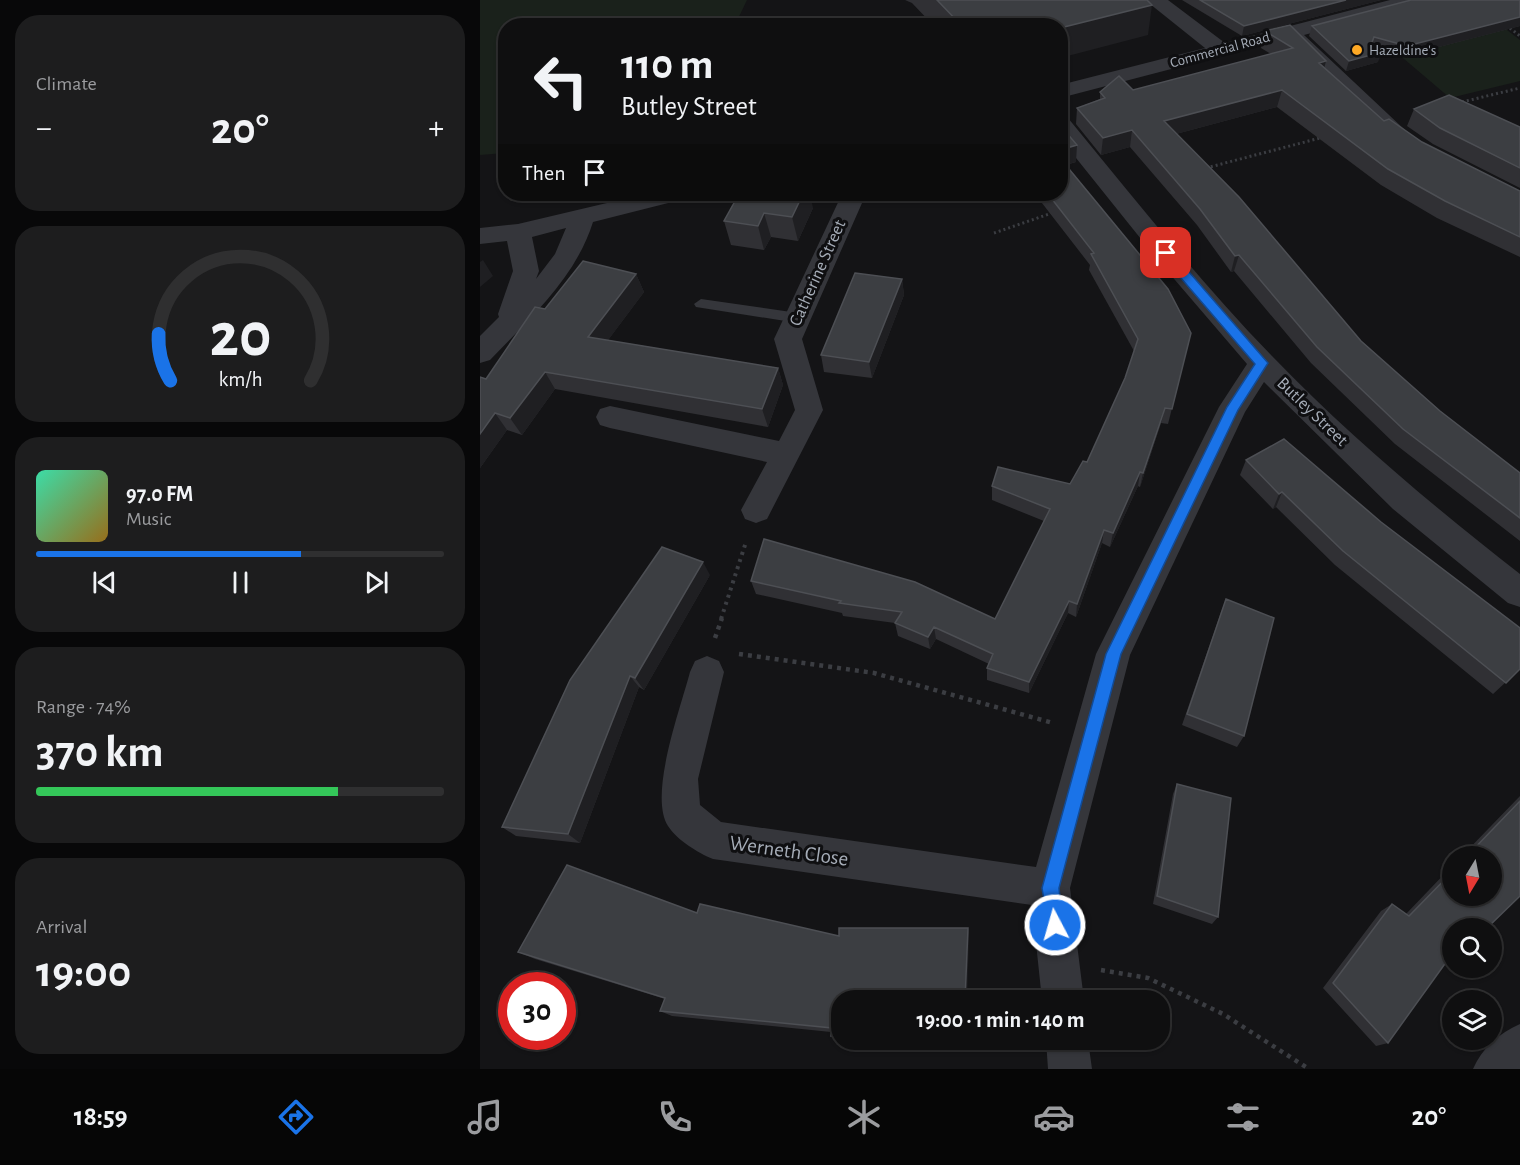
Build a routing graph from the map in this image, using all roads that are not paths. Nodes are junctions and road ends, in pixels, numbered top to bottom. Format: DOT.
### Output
graph roads {
  1 [pos="1155,0"];
  2 [pos="1406,1"];
  3 [pos="1290,32"];
  4 [pos="1221,50"];
  5 [pos="1068,90"];
  6 [pos="1068,133"];
  7 [pos="1416,145"];
  8 [pos="648,201"];
  9 [pos="851,201"];
  10 [pos="582,218"];
  11 [pos="519,232"];
  12 [pos="480,236"];
  13 [pos="701,304"];
  14 [pos="798,318"];
  15 [pos="506,326"];
  16 [pos="480,353"];
  17 [pos="1262,363"];
  18 [pos="610,417"];
  19 [pos="787,454"];
  20 [pos="756,510"];
  21 [pos="1520,593"];
  22 [pos="709,661"];
  23 [pos="1050,888"];
  24 [pos="1062,990"];
  25 [pos="1520,1045"];
  26 [pos="1068,1050"];
  27 [pos="1070,1069"];
  28 [pos="1495,1069"];
  1 -- 4 [label="street"];
  2 -- 3 [label="street, Commercial Road"];
  3 -- 4 [label="street, Commercial Road"];
  3 -- 7 [label="street"];
  4 -- 5 [label="street, Commercial Road"];
  6 -- 17 [label="street, Butley Street"];
  8 -- 10 [label="street"];
  9 -- 14 [label="street, Catherine Street"];
  10 -- 11 [label="street"];
  10 -- 15 [label="street"];
  11 -- 12 [label="street"];
  11 -- 15 [label="street"];
  13 -- 14 [label="lane"];
  14 -- 19 [label="street, Catherine Street"];
  15 -- 16 [label="street"];
  17 -- 21 [label="street, Butley Street"];
  17 -- 23 [label="street"];
  18 -- 19 [label="street"];
  19 -- 20 [label="street, Catherine Street"];
  22 -- 23 [label="street, Werneth Close"];
  23 -- 24 [label="street"];
  25 -- 28 [label="street"];
  26 -- 27 [label="street"];
}
